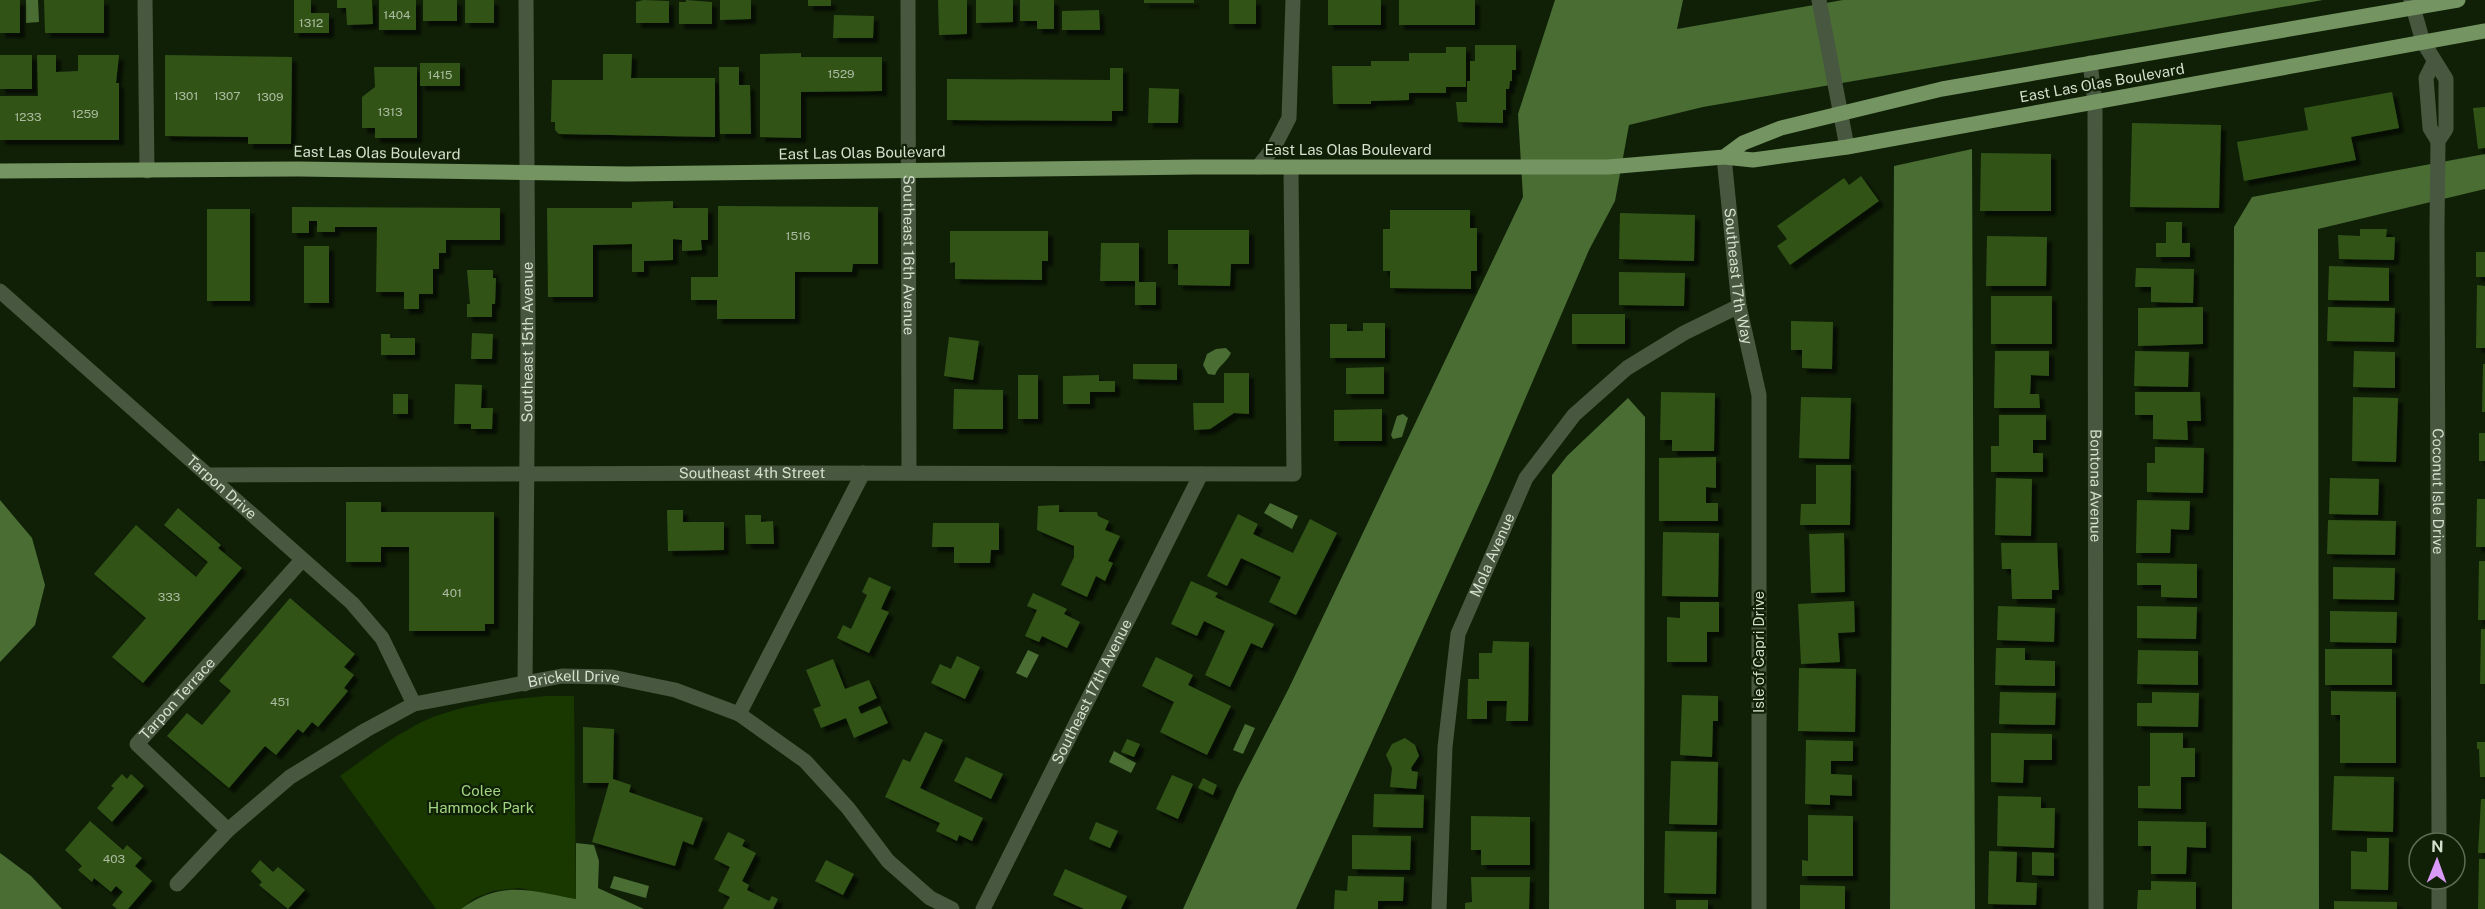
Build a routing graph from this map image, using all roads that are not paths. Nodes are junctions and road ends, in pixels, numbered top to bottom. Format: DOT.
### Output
graph roads {
  1 [pos="145,0"];
  2 [pos="526,0"];
  3 [pos="909,0"];
  4 [pos="1293,0"];
  5 [pos="1819,0"];
  6 [pos="2458,0"];
  7 [pos="2412,3"];
  8 [pos="2485,31"];
  9 [pos="2423,42"];
  10 [pos="2090,63"];
  11 [pos="2095,103"];
  12 [pos="1841,113"];
  13 [pos="1847,147"];
  14 [pos="1724,157"];
  15 [pos="1258,167"];
  16 [pos="1291,168"];
  17 [pos="910,170"];
  18 [pos="0,171"];
  19 [pos="147,171"];
  20 [pos="526,173"];
  21 [pos="0,291"];
  22 [pos="1739,306"];
  23 [pos="1759,395"];
  24 [pos="863,473"];
  25 [pos="909,473"];
  26 [pos="526,474"];
  27 [pos="1202,474"];
  28 [pos="209,476"];
  29 [pos="302,560"];
  30 [pos="525,684"];
  31 [pos="414,704"];
  32 [pos="739,714"];
  33 [pos="228,830"];
  34 [pos="2439,831"];
  35 [pos="177,884"];
  36 [pos="2439,891"];
  37 [pos="952,909"];
  38 [pos="983,909"];
  39 [pos="1439,909"];
  40 [pos="1759,909"];
  41 [pos="2096,909"];
  42 [pos="2439,909"];
  1 -- 19 [label="street"];
  2 -- 20 [label="street, Southeast 15th Avenue"];
  3 -- 17 [label="street, Southeast 16th Avenue"];
  4 -- 15 [label="street"];
  5 -- 12 [label="street"];
  6 -- 7 [label="main road, East Las Olas Boulevard"];
  7 -- 9 [label="street, Coconut Isle Drive"];
  7 -- 10 [label="main road, East Las Olas Boulevard"];
  8 -- 9 [label="main road, East Las Olas Boulevard"];
  9 -- 11 [label="main road, East Las Olas Boulevard"];
  9 -- 34 [label="street, Coconut Isle Drive"];
  10 -- 11 [label="street, Bontona Avenue"];
  10 -- 12 [label="main road, East Las Olas Boulevard"];
  11 -- 13 [label="main road, East Las Olas Boulevard"];
  11 -- 41 [label="street, Bontona Avenue"];
  12 -- 13 [label="street"];
  12 -- 14 [label="main road, East Las Olas Boulevard"];
  13 -- 14 [label="main road, East Las Olas Boulevard"];
  14 -- 16 [label="main road, East Las Olas Boulevard"];
  14 -- 22 [label="street, Southeast 17th Way"];
  15 -- 16 [label="main road, East Las Olas Boulevard"];
  15 -- 17 [label="main road, East Las Olas Boulevard"];
  16 -- 27 [label="street, Southeast 4th Street"];
  17 -- 20 [label="main road, East Las Olas Boulevard"];
  17 -- 25 [label="street, Southeast 16th Avenue"];
  18 -- 19 [label="main road, East Las Olas Boulevard"];
  19 -- 20 [label="main road, East Las Olas Boulevard"];
  20 -- 26 [label="street, Southeast 15th Avenue"];
  21 -- 28 [label="street, Tarpon Drive"];
  22 -- 23 [label="street, Southeast 17th Way"];
  22 -- 39 [label="street, Mola Avenue"];
  23 -- 40 [label="street, Isle of Capri Drive"];
  24 -- 25 [label="street, Southeast 4th Street"];
  24 -- 26 [label="street, Southeast 4th Street"];
  24 -- 32 [label="street"];
  25 -- 27 [label="street, Southeast 4th Street"];
  26 -- 28 [label="street, Southeast 4th Street"];
  26 -- 30 [label="street, Southeast 15th Avenue"];
  27 -- 38 [label="street, Southeast 17th Avenue"];
  28 -- 29 [label="street, Tarpon Drive"];
  29 -- 31 [label="street, Tarpon Drive"];
  29 -- 33 [label="street, Tarpon Terrace"];
  30 -- 31 [label="street, Brickell Drive"];
  30 -- 32 [label="street, Brickell Drive"];
  31 -- 33 [label="street, Brickell Drive"];
  32 -- 37 [label="street, Brickell Drive"];
  33 -- 35 [label="street, Brickell Drive"];
  36 -- 42 [label="street"];
}
